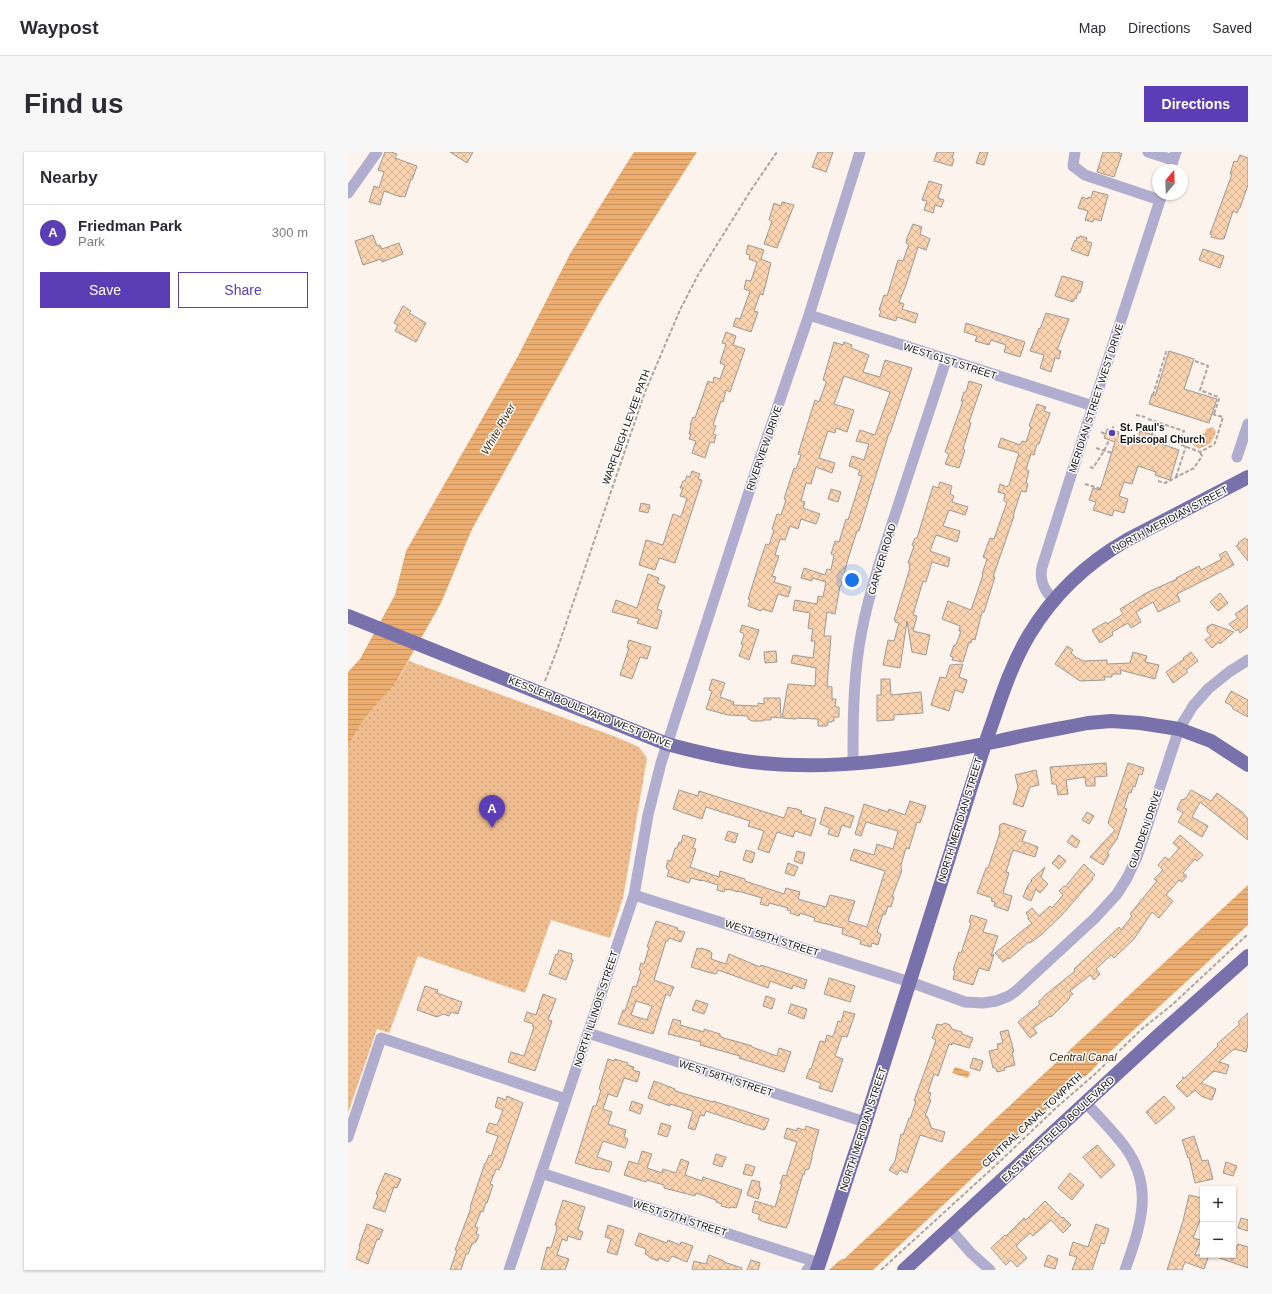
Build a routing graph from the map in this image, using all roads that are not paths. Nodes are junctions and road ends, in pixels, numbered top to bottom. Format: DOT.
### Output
graph roads {
  1 [pos="377,152"];
  2 [pos="860,152"];
  3 [pos="1075,152"];
  4 [pos="1148,152"];
  5 [pos="1173,161"];
  6 [pos="348,193"];
  7 [pos="1152,194"];
  8 [pos="1160,200"];
  9 [pos="809,315"];
  10 [pos="946,360"];
  11 [pos="1093,406"];
  12 [pos="1248,424"];
  13 [pos="1237,457"];
  14 [pos="1248,477"];
  15 [pos="1054,600"];
  16 [pos="348,616"];
  17 [pos="1248,660"];
  18 [pos="1179,729"];
  19 [pos="668,744"];
  20 [pos="985,744"];
  21 [pos="853,764"];
  22 [pos="1248,765"];
  23 [pos="634,895"];
  24 [pos="1248,956"];
  25 [pos="910,982"];
  26 [pos="588,1033"];
  27 [pos="566,1099"];
  28 [pos="1086,1102"];
  29 [pos="865,1122"];
  30 [pos="348,1137"];
  31 [pos="541,1173"];
  32 [pos="950,1229"];
  33 [pos="818,1266"];
  34 [pos="509,1270"];
  35 [pos="807,1270"];
  36 [pos="904,1270"];
  37 [pos="990,1270"];
  38 [pos="1126,1270"];
  1 -- 6 [label="street"];
  2 -- 9 [label="street, RIVERVIEW DRIVE"];
  3 -- 7 [label="street"];
  4 -- 5 [label="street"];
  8 -- 11 [label="street, MERIDIAN STREET WEST DRIVE"];
  9 -- 10 [label="street, WEST 61ST STREET"];
  9 -- 19 [label="street, RIVERVIEW DRIVE"];
  10 -- 11 [label="street, WEST 61ST STREET"];
  10 -- 21 [label="street, GARVER ROAD"];
  11 -- 15 [label="street, MERIDIAN STREET WEST DRIVE"];
  12 -- 13 [label="street"];
  14 -- 15 [label="main road, NORTH MERIDIAN STREET"];
  15 -- 20 [label="main road, NORTH MERIDIAN STREET"];
  16 -- 19 [label="main road, KESSLER BOULEVARD WEST DRIVE"];
  17 -- 18 [label="street, GLADDEN DRIVE"];
  18 -- 20 [label="main road, KESSLER BOULEVARD WEST DRIVE"];
  18 -- 22 [label="main road, KESSLER BOULEVARD WEST DRIVE"];
  18 -- 25 [label="street, GLADDEN DRIVE"];
  19 -- 21 [label="main road, KESSLER BOULEVARD WEST DRIVE"];
  19 -- 23 [label="street, NORTH ILLINOIS STREET"];
  20 -- 21 [label="main road, KESSLER BOULEVARD WEST DRIVE"];
  20 -- 25 [label="main road, NORTH MERIDIAN STREET"];
  23 -- 25 [label="street, WEST 59TH STREET"];
  23 -- 26 [label="street, NORTH ILLINOIS STREET"];
  24 -- 28 [label="main road, EAST WESTFIELD BOULEVARD"];
  25 -- 29 [label="main road, NORTH MERIDIAN STREET"];
  26 -- 27 [label="street, NORTH ILLINOIS STREET"];
  26 -- 29 [label="street, WEST 58TH STREET"];
  27 -- 30 [label="street"];
  27 -- 31 [label="street, NORTH ILLINOIS STREET"];
  28 -- 32 [label="main road, EAST WESTFIELD BOULEVARD"];
  28 -- 38 [label="street"];
  29 -- 33 [label="main road, NORTH MERIDIAN STREET"];
  31 -- 33 [label="street, WEST 57TH STREET"];
  31 -- 34 [label="street, NORTH ILLINOIS STREET"];
  32 -- 36 [label="main road, EAST WESTFIELD BOULEVARD"];
  32 -- 37 [label="street"];
  33 -- 35 [label="street"];
}
